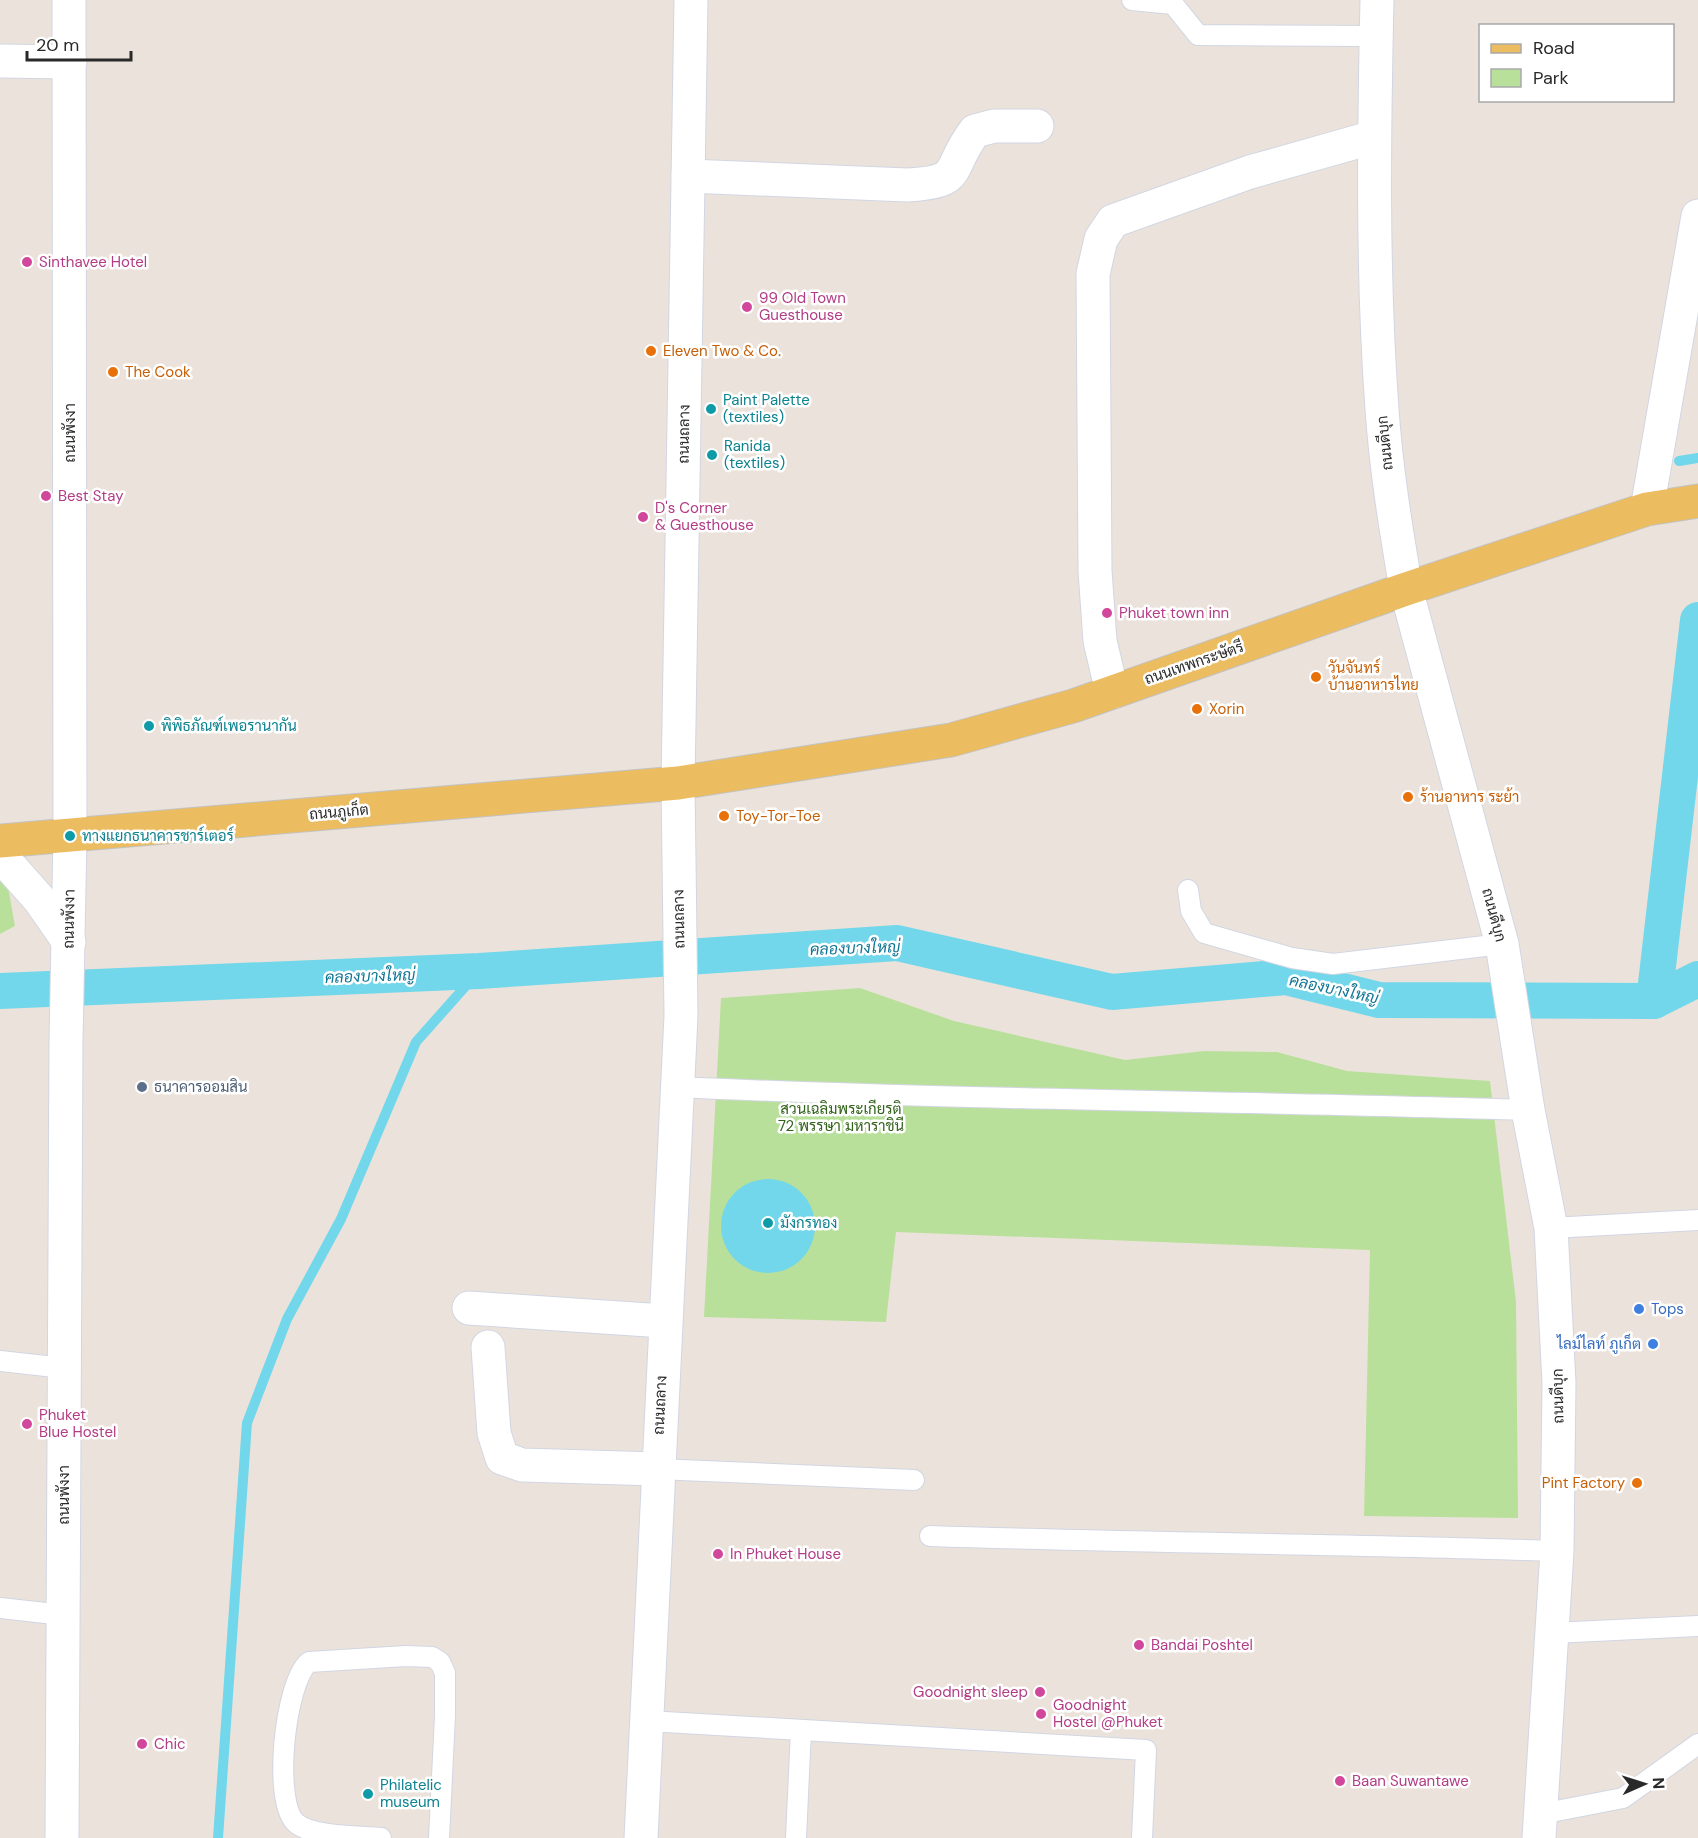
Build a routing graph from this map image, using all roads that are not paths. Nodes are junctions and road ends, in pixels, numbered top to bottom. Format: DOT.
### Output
graph roads {
  1 [pos="69,0"];
  2 [pos="691,0"];
  3 [pos="1132,0"];
  4 [pos="1377,0"];
  5 [pos="1376,36"];
  6 [pos="0,61"];
  7 [pos="69,62"];
  8 [pos="1037,126"];
  9 [pos="1374,137"];
  10 [pos="688,176"];
  11 [pos="1698,216"];
  12 [pos="1672,505"];
  13 [pos="1406,588"];
  14 [pos="1112,692"];
  15 [pos="678,783"];
  16 [pos="70,836"];
  17 [pos="0,841"];
  18 [pos="0,855"];
  19 [pos="1188,890"];
  20 [pos="69,942"];
  21 [pos="1504,956"];
  22 [pos="676,1087"];
  23 [pos="1528,1110"];
  24 [pos="1698,1220"];
  25 [pos="1551,1228"];
  26 [pos="469,1308"];
  27 [pos="664,1321"];
  28 [pos="488,1347"];
  29 [pos="0,1361"];
  30 [pos="64,1368"];
  31 [pos="657,1469"];
  32 [pos="914,1480"];
  33 [pos="930,1536"];
  34 [pos="1557,1551"];
  35 [pos="0,1608"];
  36 [pos="63,1615"];
  37 [pos="1698,1626"];
  38 [pos="1553,1633"];
  39 [pos="648,1721"];
  40 [pos="801,1730"];
  41 [pos="1698,1744"];
  42 [pos="1540,1826"];
  43 [pos="62,1838"];
  44 [pos="381,1838"];
  45 [pos="439,1838"];
  46 [pos="641,1838"];
  47 [pos="796,1838"];
  48 [pos="1142,1838"];
  1 -- 7 [label="street, ถนนพังงา"];
  2 -- 10 [label="street, ถนนถลาง"];
  3 -- 5 [label="lane"];
  4 -- 5 [label="street, ถนนดีบุก"];
  5 -- 9 [label="street, ถนนดีบุก"];
  6 -- 7 [label="street"];
  7 -- 16 [label="street, ถนนพังงา"];
  8 -- 10 [label="street"];
  9 -- 13 [label="street, ถนนดีบุก"];
  9 -- 14 [label="street"];
  10 -- 15 [label="street, ถนนถลาง"];
  11 -- 12 [label="street"];
  12 -- 13 [label="main road, ถนนเทพกระษัตรี"];
  13 -- 14 [label="main road, ถนนเทพกระษัตรี"];
  13 -- 21 [label="street, ถนนดีบุก"];
  14 -- 15 [label="main road, ถนนเทพกระษัตรี"];
  15 -- 16 [label="main road, ถนนภูเก็ต"];
  15 -- 22 [label="street, ถนนถลาง"];
  16 -- 17 [label="main road, ถนนภูเก็ต"];
  16 -- 20 [label="street, ถนนพังงา"];
  18 -- 20 [label="street"];
  19 -- 21 [label="lane"];
  20 -- 30 [label="street, ถนนพังงา"];
  21 -- 23 [label="street, ถนนดีบุก"];
  22 -- 23 [label="lane"];
  22 -- 27 [label="street, ถนนถลาง"];
  23 -- 25 [label="street, ถนนดีบุก"];
  24 -- 25 [label="lane"];
  25 -- 34 [label="street, ถนนดีบุก"];
  26 -- 27 [label="street"];
  27 -- 31 [label="street, ถนนถลาง"];
  28 -- 31 [label="street"];
  29 -- 30 [label="lane"];
  30 -- 36 [label="street, ถนนพังงา"];
  31 -- 32 [label="lane"];
  31 -- 39 [label="street, ถนนถลาง"];
  33 -- 34 [label="lane"];
  34 -- 38 [label="street, ถนนดีบุก"];
  35 -- 36 [label="lane"];
  36 -- 43 [label="street, ถนนพังงา"];
  37 -- 38 [label="lane"];
  38 -- 42 [label="street, ถนนดีบุก"];
  39 -- 40 [label="lane"];
  39 -- 46 [label="street, ถนนถลาง"];
  40 -- 47 [label="lane"];
  40 -- 48 [label="lane"];
  41 -- 42 [label="lane"];
  44 -- 45 [label="lane"];
}
